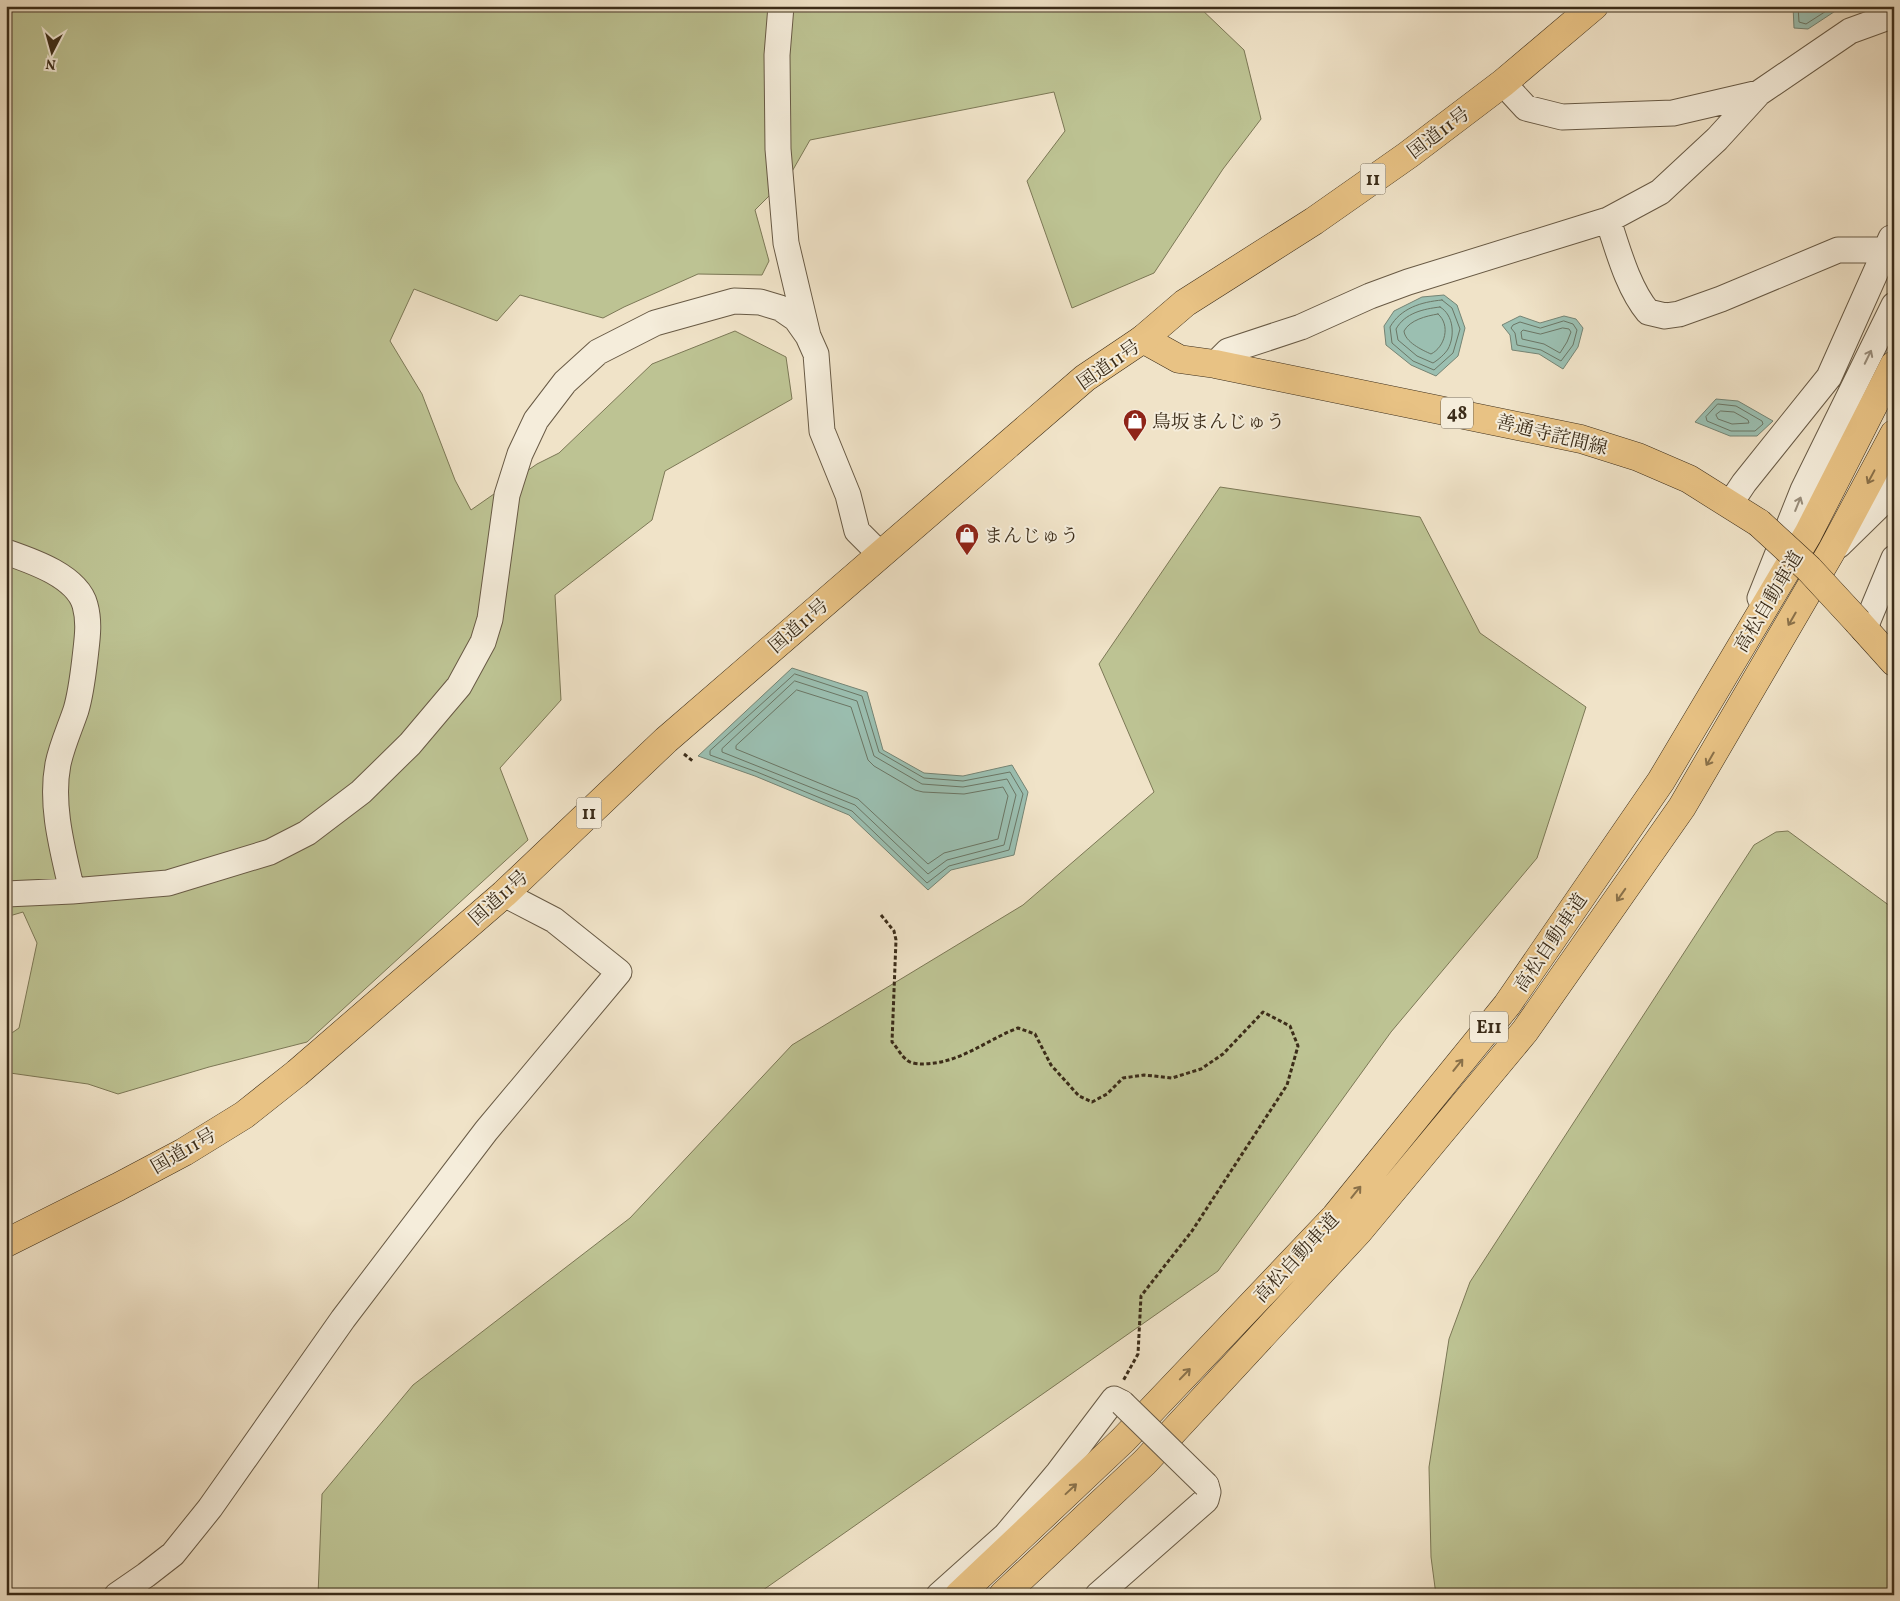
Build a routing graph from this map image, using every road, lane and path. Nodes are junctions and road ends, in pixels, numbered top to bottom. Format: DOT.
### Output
graph roads {
  1 [pos="781,6"];
  2 [pos="1594,6"];
  3 [pos="1894,15"];
  4 [pos="1503,83"];
  5 [pos="1759,93"];
  6 [pos="1608,220"];
  7 [pos="1891,244"];
  8 [pos="1894,305"];
  9 [pos="808,336"];
  10 [pos="1143,339"];
  11 [pos="1215,364"];
  12 [pos="1894,365"];
  13 [pos="1894,434"];
  14 [pos="1894,484"];
  15 [pos="1730,504"];
  16 [pos="6,552"];
  17 [pos="1831,552"];
  18 [pos="880,554"];
  19 [pos="1894,558"];
  20 [pos="1861,626"];
  21 [pos="1741,646"];
  22 [pos="1894,662"];
  23 [pos="72,892"];
  24 [pos="6,894"];
  25 [pos="504,894"];
  26 [pos="881,915"];
  27 [pos="6,1243"];
  28 [pos="1118,1401"];
  29 [pos="117,1595"];
  30 [pos="939,1595"];
  31 [pos="959,1595"];
  32 [pos="1003,1595"];
  33 [pos="1098,1595"];
  1 -- 9 [label="street"];
  2 -- 4 [label="main road, 国道11号 / 11"];
  3 -- 5 [label="street"];
  4 -- 5 [label="street"];
  4 -- 10 [label="main road, 国道11号 / 11"];
  5 -- 6 [label="street"];
  6 -- 7 [label="street"];
  6 -- 11 [label="street"];
  7 -- 15 [label="street"];
  21 -- 8 [label="street, one-way"];
  9 -- 18 [label="street"];
  9 -- 23 [label="street"];
  10 -- 11 [label="main road, 善通寺詫間線 / 48"];
  10 -- 18 [label="main road, 国道11号 / 11"];
  11 -- 15 [label="main road, 善通寺詫間線 / 48"];
  12 -- 21 [label="main road, 高松自動車道 / E11"];
  13 -- 17 [label="main road, 高松自動車道 / E11, one-way"];
  14 -- 17 [label="street"];
  15 -- 20 [label="main road, 善通寺詫間線 / 48, bridge"];
  16 -- 23 [label="street"];
  17 -- 32 [label="main road, 高松自動車道 / E11, one-way"];
  18 -- 25 [label="main road, 国道11号 / 11"];
  19 -- 20 [label="street"];
  20 -- 22 [label="main road, 善通寺詫間線 / 48"];
  31 -- 21 [label="main road, 高松自動車道 / E11, one-way"];
  23 -- 24 [label="street"];
  25 -- 27 [label="main road, 国道11号 / 11"];
  25 -- 29 [label="street"];
  26 -- 28 [label="path"];
  28 -- 30 [label="street"];
  28 -- 33 [label="street, bridge"];
}
